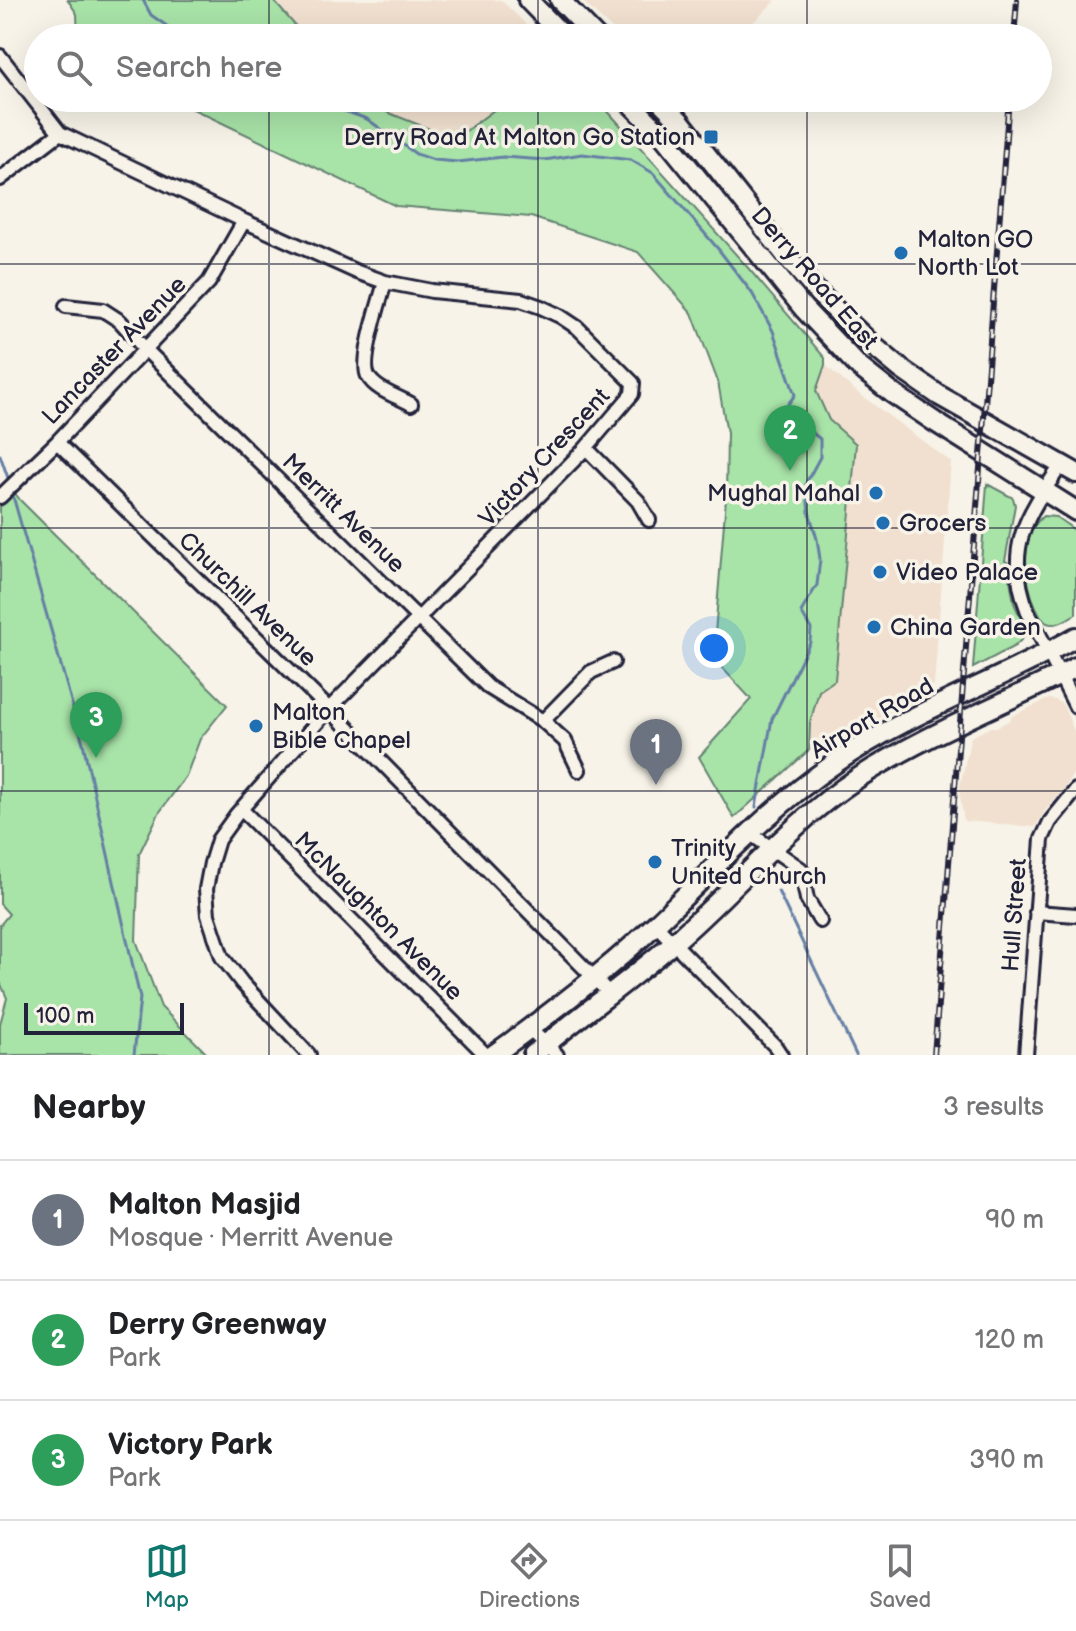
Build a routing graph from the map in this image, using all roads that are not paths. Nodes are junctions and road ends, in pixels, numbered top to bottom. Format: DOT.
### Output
graph roads {
  1 [pos="528,0"];
  2 [pos="560,0"];
  3 [pos="551,24"];
  4 [pos="583,24"];
  5 [pos="0,56"];
  6 [pos="24,87"];
  7 [pos="44,112"];
  8 [pos="639,112"];
  9 [pos="671,112"];
  10 [pos="60,133"];
  11 [pos="0,179"];
  12 [pos="244,221"];
  13 [pos="385,282"];
  14 [pos="66,306"];
  15 [pos="145,349"];
  16 [pos="411,404"];
  17 [pos="57,442"];
  18 [pos="586,448"];
  19 [pos="1069,468"];
  20 [pos="1044,490"];
  21 [pos="0,497"];
  22 [pos="1076,511"];
  23 [pos="649,520"];
  24 [pos="420,618"];
  25 [pos="1076,637"];
  26 [pos="1048,652"];
  27 [pos="613,662"];
  28 [pos="1068,671"];
  29 [pos="1076,707"];
  30 [pos="329,709"];
  31 [pos="543,721"];
  32 [pos="579,770"];
  33 [pos="1076,790"];
  34 [pos="241,809"];
  35 [pos="751,834"];
  36 [pos="772,848"];
  37 [pos="1036,912"];
  38 [pos="1076,915"];
  39 [pos="820,921"];
  40 [pos="656,925"];
  41 [pos="673,943"];
  42 [pos="595,977"];
  43 [pos="610,994"];
  44 [pos="530,1029"];
  45 [pos="545,1051"];
  46 [pos="309,1055"];
  47 [pos="486,1055"];
  48 [pos="493,1055"];
  49 [pos="781,1055"];
  50 [pos="1026,1055"];
  1 -- 3 [label="main road"];
  2 -- 4 [label="main road"];
  5 -- 6 [label="street, Victory Crescent"];
  7 -- 10 [label="street, Victory Crescent"];
  8 -- 20 [label="main road, Derry Road East"];
  9 -- 19 [label="main road, Derry Road East"];
  10 -- 11 [label="street"];
  10 -- 12 [label="street, Victory Crescent"];
  12 -- 13 [label="street, Victory Crescent"];
  12 -- 15 [label="street, Lancaster Avenue"];
  13 -- 16 [label="street"];
  13 -- 18 [label="street, Victory Crescent"];
  14 -- 15 [label="street, Merritt Avenue"];
  15 -- 17 [label="street, Lancaster Avenue"];
  15 -- 24 [label="street, Merritt Avenue"];
  17 -- 21 [label="street, Lancaster Avenue"];
  17 -- 30 [label="street, Churchill Avenue"];
  18 -- 23 [label="street"];
  18 -- 24 [label="street, Victory Crescent"];
  19 -- 20 [label="street"];
  20 -- 22 [label="main road, Derry Road East"];
  20 -- 26 [label="street"];
  24 -- 30 [label="street, Victory Crescent"];
  24 -- 31 [label="street, Merritt Avenue"];
  25 -- 26 [label="main road, Airport Road"];
  26 -- 28 [label="street"];
  26 -- 35 [label="main road, Airport Road"];
  27 -- 31 [label="street"];
  28 -- 29 [label="street"];
  28 -- 36 [label="main road, Airport Road"];
  30 -- 34 [label="street, Victory Crescent"];
  30 -- 42 [label="street, Churchill Avenue"];
  31 -- 32 [label="street, Merritt Avenue"];
  33 -- 37 [label="street, Hull Street"];
  34 -- 46 [label="street, Victory Crescent"];
  34 -- 47 [label="street, McNaughton Avenue"];
  35 -- 36 [label="street"];
  35 -- 40 [label="main road, Airport Road"];
  36 -- 39 [label="street"];
  36 -- 41 [label="main road, Airport Road"];
  37 -- 38 [label="street"];
  37 -- 50 [label="street, Hull Street"];
  40 -- 41 [label="street"];
  40 -- 42 [label="main road, Airport Road"];
  41 -- 43 [label="main road, Airport Road"];
  41 -- 49 [label="street"];
  42 -- 43 [label="street, Churchill Avenue"];
  42 -- 44 [label="main road, Airport Road"];
  43 -- 45 [label="main road, Airport Road"];
  44 -- 45 [label="street"];
  44 -- 48 [label="main road, Airport Road"];
}
